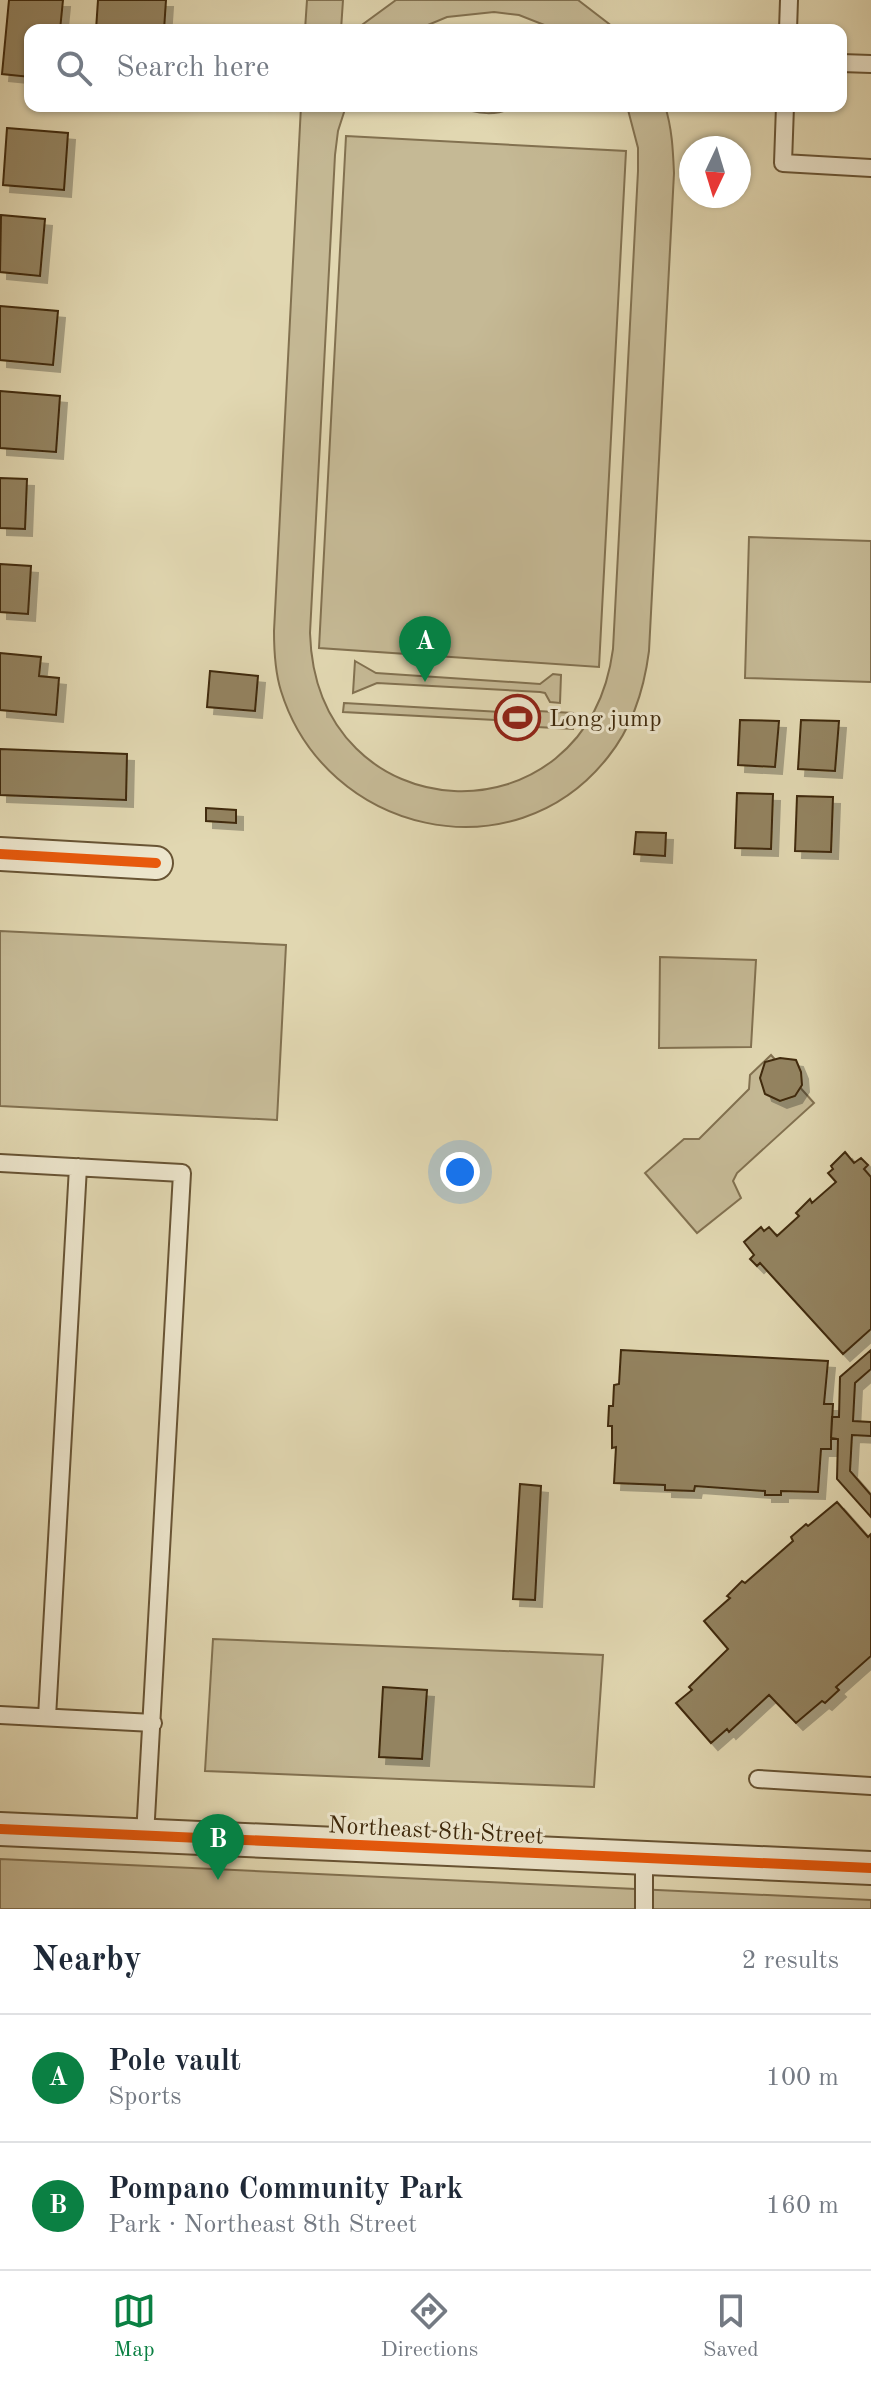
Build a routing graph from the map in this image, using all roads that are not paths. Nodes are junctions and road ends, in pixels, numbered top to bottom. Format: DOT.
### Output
graph roads {
  1 [pos="789,0"];
  2 [pos="788,24"];
  3 [pos="847,63"];
  4 [pos="871,64"];
  5 [pos="785,112"];
  6 [pos="871,168"];
  7 [pos="0,854"];
  8 [pos="156,863"];
  9 [pos="0,1163"];
  10 [pos="78,1167"];
  11 [pos="0,1715"];
  12 [pos="47,1717"];
  13 [pos="153,1723"];
  14 [pos="758,1779"];
  15 [pos="871,1786"];
  16 [pos="0,1829"];
  17 [pos="145,1836"];
  18 [pos="644,1859"];
  19 [pos="871,1868"];
  20 [pos="644,1909"];
  1 -- 2 [label="lane"];
  3 -- 4 [label="lane"];
  5 -- 6 [label="lane"];
  7 -- 8 [label="street"];
  9 -- 10 [label="lane"];
  10 -- 12 [label="lane"];
  10 -- 13 [label="lane"];
  11 -- 12 [label="lane"];
  12 -- 13 [label="lane"];
  13 -- 17 [label="lane"];
  14 -- 15 [label="lane"];
  16 -- 17 [label="street, Northeast 8th Street"];
  17 -- 18 [label="street, Northeast 8th Street"];
  18 -- 19 [label="street, Northeast 8th Street"];
  18 -- 20 [label="lane"];
}
